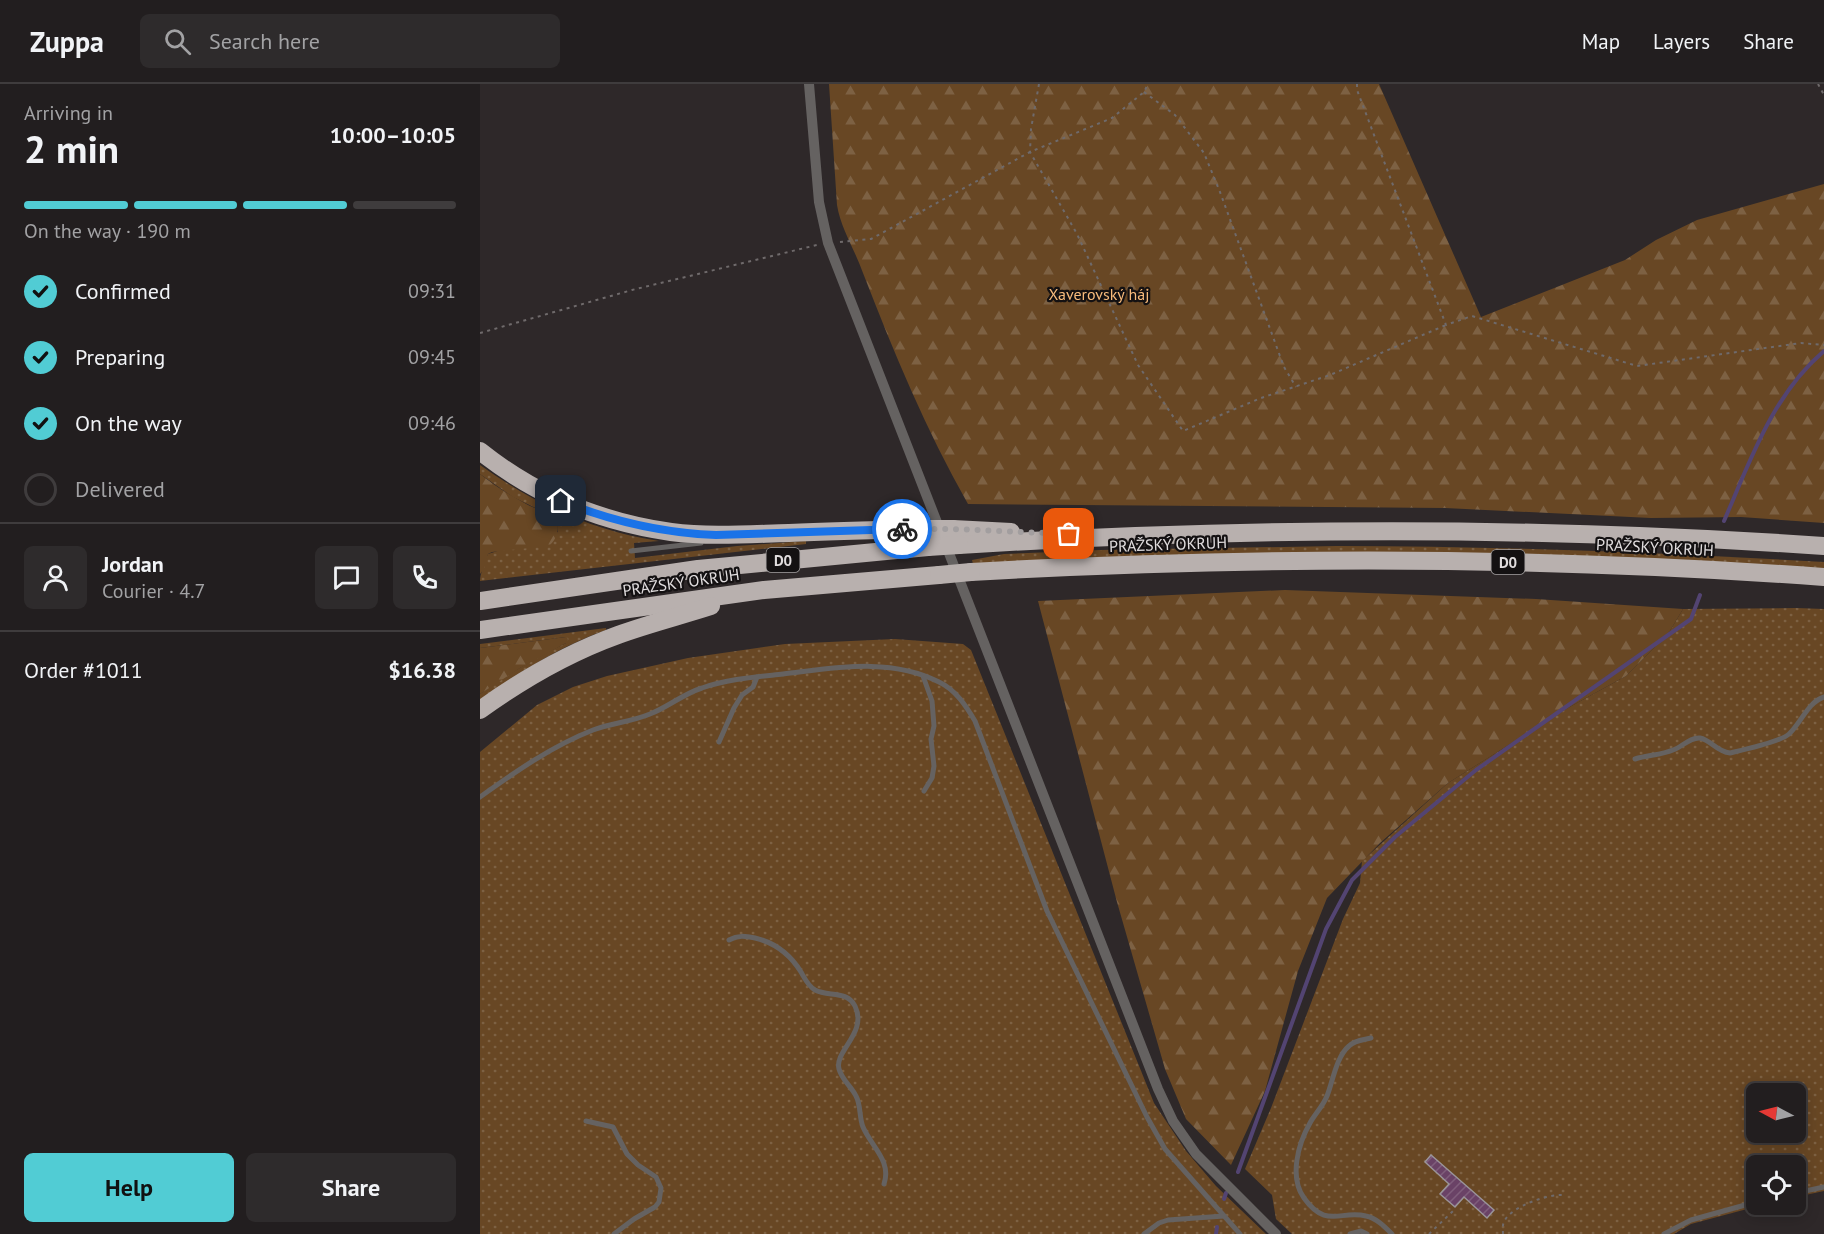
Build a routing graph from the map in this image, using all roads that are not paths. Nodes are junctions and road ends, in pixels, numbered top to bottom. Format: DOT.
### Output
graph roads {
  1 [pos="809,84"];
  2 [pos="480,451"];
  3 [pos="921,529"];
  4 [pos="956,537"];
  5 [pos="1824,546"];
  6 [pos="631,551"];
  7 [pos="1824,577"];
  8 [pos="764,590"];
  9 [pos="480,601"];
  10 [pos="480,630"];
  11 [pos="923,676"];
  12 [pos="757,677"];
  13 [pos="1824,697"];
  14 [pos="480,710"];
  15 [pos="719,742"];
  16 [pos="1635,759"];
  17 [pos="924,791"];
  18 [pos="480,797"];
  19 [pos="729,940"];
  20 [pos="1371,1038"];
  21 [pos="586,1121"];
  22 [pos="884,1184"];
  23 [pos="1824,1187"];
  24 [pos="1806,1191"];
  25 [pos="1746,1205"];
  26 [pos="1224,1216"];
  27 [pos="615,1234"];
  28 [pos="1144,1234"];
  29 [pos="1240,1234"];
  30 [pos="1276,1234"];
  31 [pos="1350,1234"];
  32 [pos="1367,1234"];
  33 [pos="1392,1234"];
  34 [pos="1664,1234"];
  1 -- 30 [label="street"];
  2 -- 3 [label="highway"];
  3 -- 4 [label="highway, bridge"];
  3 -- 6 [label="lane"];
  4 -- 5 [label="highway, PRAŽSKÝ OKRUH / D0"];
  4 -- 9 [label="highway, PRAŽSKÝ OKRUH / D0, bridge"];
  7 -- 8 [label="highway, PRAŽSKÝ OKRUH / D0, bridge"];
  8 -- 10 [label="highway, PRAŽSKÝ OKRUH / D0"];
  8 -- 14 [label="highway"];
  11 -- 12 [label="lane"];
  11 -- 17 [label="lane"];
  11 -- 26 [label="lane"];
  12 -- 15 [label="lane"];
  12 -- 18 [label="lane"];
  13 -- 16 [label="lane"];
  19 -- 22 [label="lane"];
  20 -- 33 [label="lane"];
  21 -- 27 [label="lane"];
  23 -- 24 [label="lane"];
  25 -- 34 [label="lane"];
  26 -- 28 [label="lane"];
  26 -- 29 [label="lane"];
  31 -- 32 [label="lane"];
}
